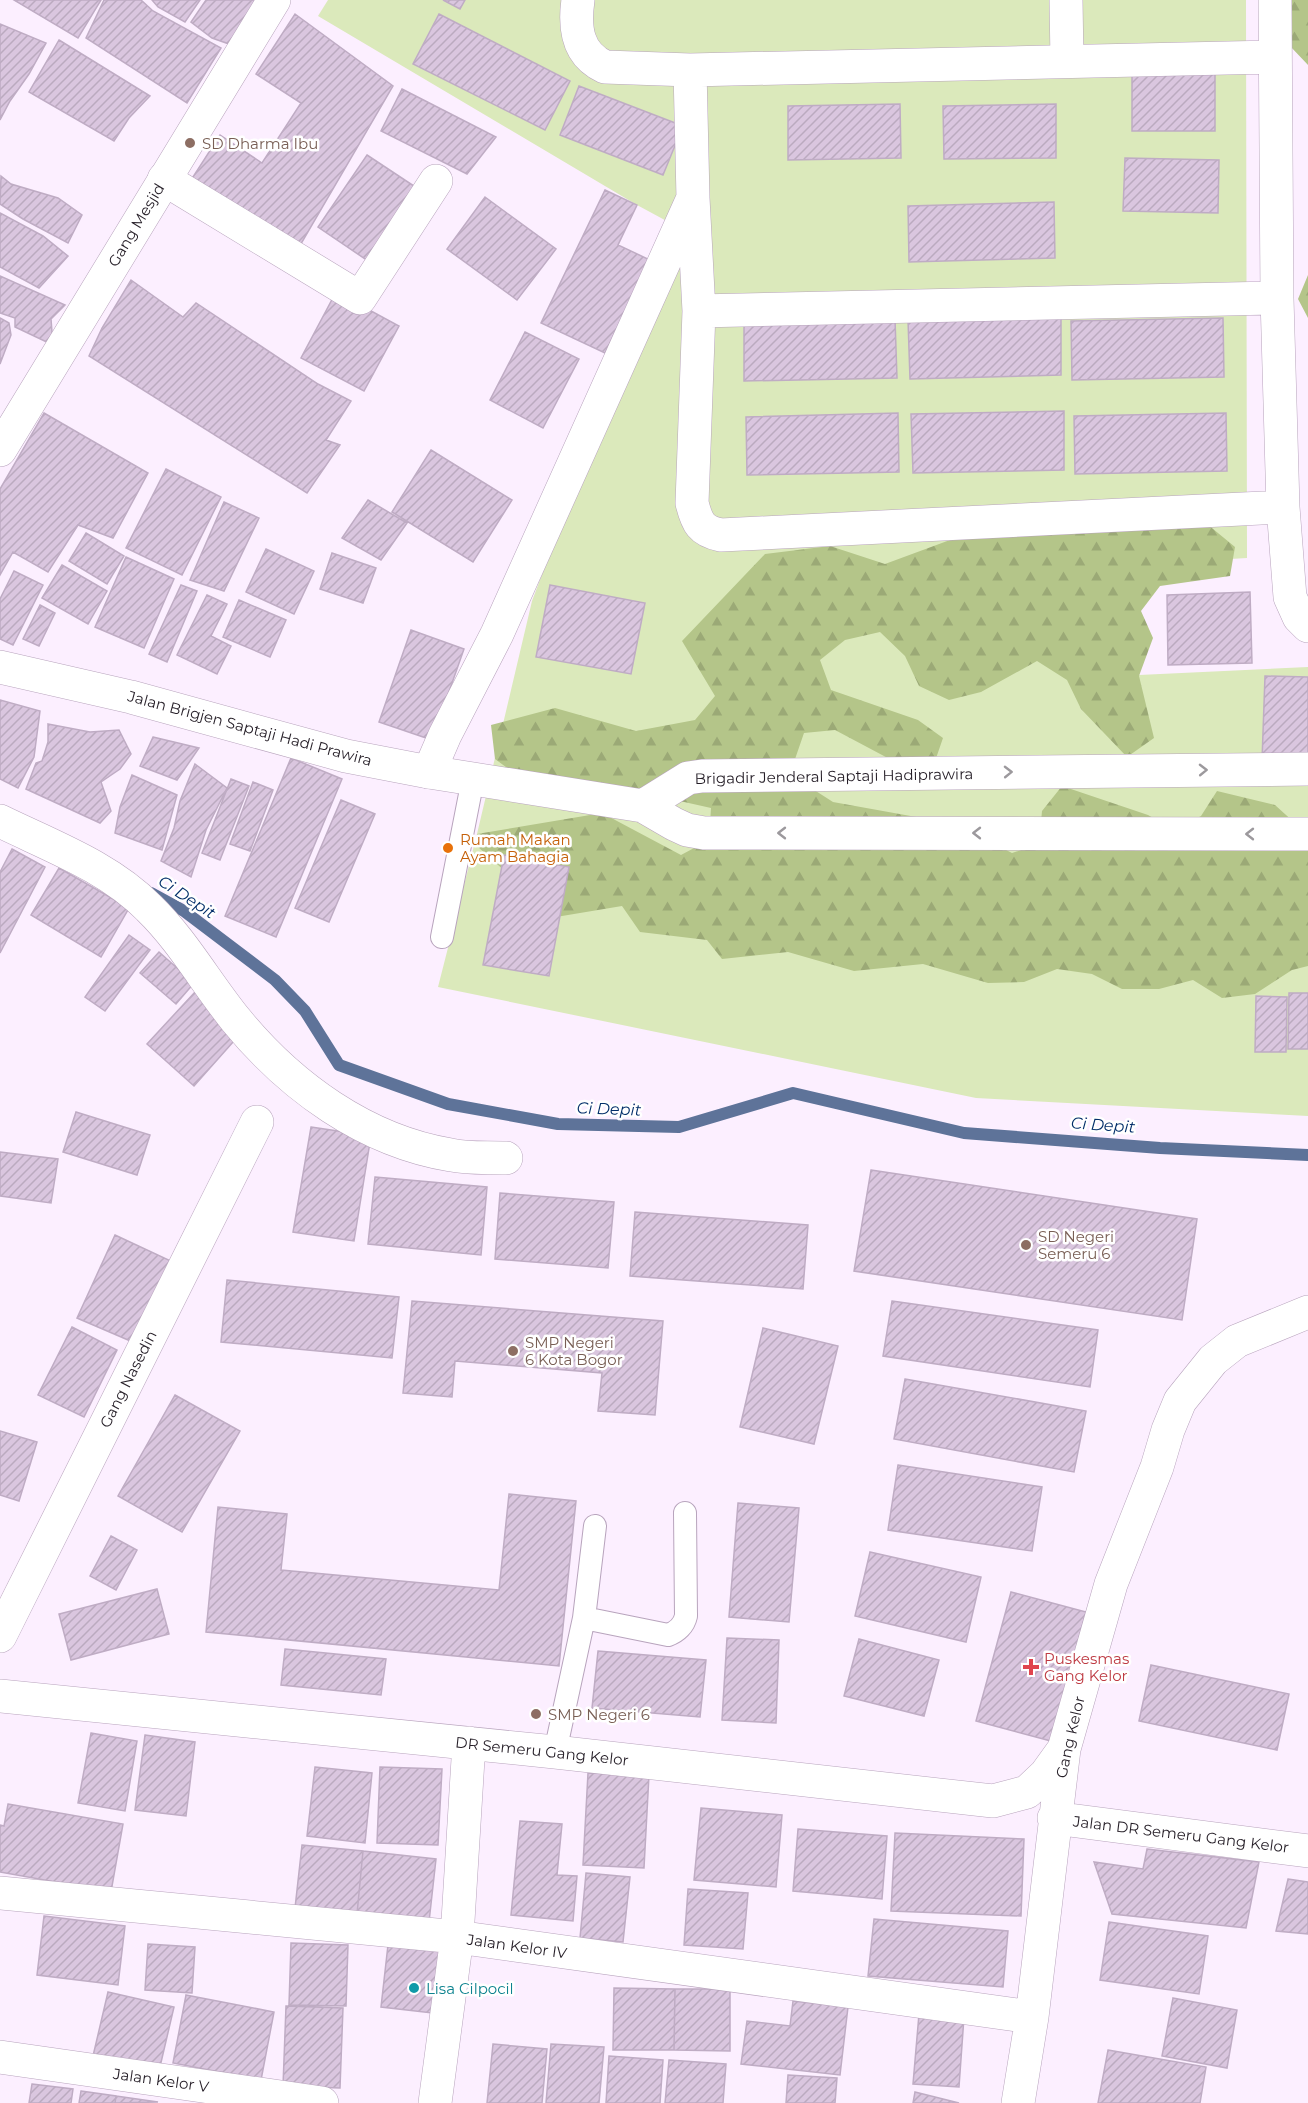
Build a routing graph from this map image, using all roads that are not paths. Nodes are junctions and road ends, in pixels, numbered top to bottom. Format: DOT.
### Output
graph roads {
  1 [pos="273,0"];
  2 [pos="578,0"];
  3 [pos="1066,0"];
  4 [pos="1275,0"];
  5 [pos="1275,57"];
  6 [pos="1067,61"];
  7 [pos="690,70"];
  8 [pos="164,179"];
  9 [pos="436,181"];
  10 [pos="693,198"];
  11 [pos="1276,298"];
  12 [pos="699,311"];
  13 [pos="0,450"];
  14 [pos="1283,507"];
  15 [pos="1308,626"];
  16 [pos="0,667"];
  17 [pos="1308,769"];
  18 [pos="429,772"];
  19 [pos="473,779"];
  20 [pos="643,806"];
  21 [pos="0,822"];
  22 [pos="1308,834"];
  23 [pos="442,937"];
  24 [pos="257,1122"];
  25 [pos="506,1158"];
  26 [pos="1308,1312"];
  27 [pos="685,1513"];
  28 [pos="595,1526"];
  29 [pos="584,1618"];
  30 [pos="0,1636"];
  31 [pos="0,1696"];
  32 [pos="469,1743"];
  33 [pos="1064,1749"];
  34 [pos="555,1752"];
  35 [pos="1054,1818"];
  36 [pos="1308,1851"];
  37 [pos="0,1893"];
  38 [pos="457,1937"];
  39 [pos="1032,2017"];
  40 [pos="0,2057"];
  41 [pos="322,2103"];
  42 [pos="435,2103"];
  43 [pos="1018,2103"];
  1 -- 8 [label="street, Gang Mesjid"];
  2 -- 7 [label="street"];
  3 -- 6 [label="street"];
  4 -- 5 [label="street"];
  5 -- 6 [label="street"];
  5 -- 11 [label="street"];
  6 -- 7 [label="street"];
  7 -- 10 [label="street"];
  8 -- 9 [label="street"];
  8 -- 13 [label="street, Gang Mesjid"];
  10 -- 12 [label="street"];
  10 -- 18 [label="street"];
  11 -- 12 [label="street"];
  11 -- 14 [label="street"];
  12 -- 14 [label="street"];
  14 -- 15 [label="street"];
  16 -- 18 [label="street, Jalan Brigjen Saptaji Hadi Prawira"];
  20 -- 17 [label="street, Brigadir Jenderal Saptaji Hadiprawira, one-way"];
  18 -- 19 [label="street, Jalan Brigjen Saptaji Hadi Prawira"];
  19 -- 20 [label="street, Jalan Brigjen Saptaji Hadi Prawira"];
  19 -- 23 [label="lane"];
  22 -- 20 [label="street, one-way"];
  21 -- 25 [label="street"];
  24 -- 30 [label="street, Gang Nasedin"];
  26 -- 33 [label="street, Gang Kelor"];
  27 -- 29 [label="lane"];
  28 -- 29 [label="lane"];
  29 -- 34 [label="lane"];
  31 -- 32 [label="street, DR Semeru Gang Kelor"];
  32 -- 34 [label="street, DR Semeru Gang Kelor"];
  32 -- 38 [label="street"];
  33 -- 34 [label="street, DR Semeru Gang Kelor"];
  33 -- 35 [label="street, Gang Kelor"];
  35 -- 36 [label="street, Jalan DR Semeru Gang Kelor"];
  35 -- 39 [label="street, Gang Kelor"];
  37 -- 38 [label="street, Jalan Kelor IV"];
  38 -- 39 [label="street, Jalan Kelor IV"];
  38 -- 42 [label="street"];
  39 -- 43 [label="street, Gang Kelor"];
  40 -- 41 [label="street, Jalan Kelor V"];
}
